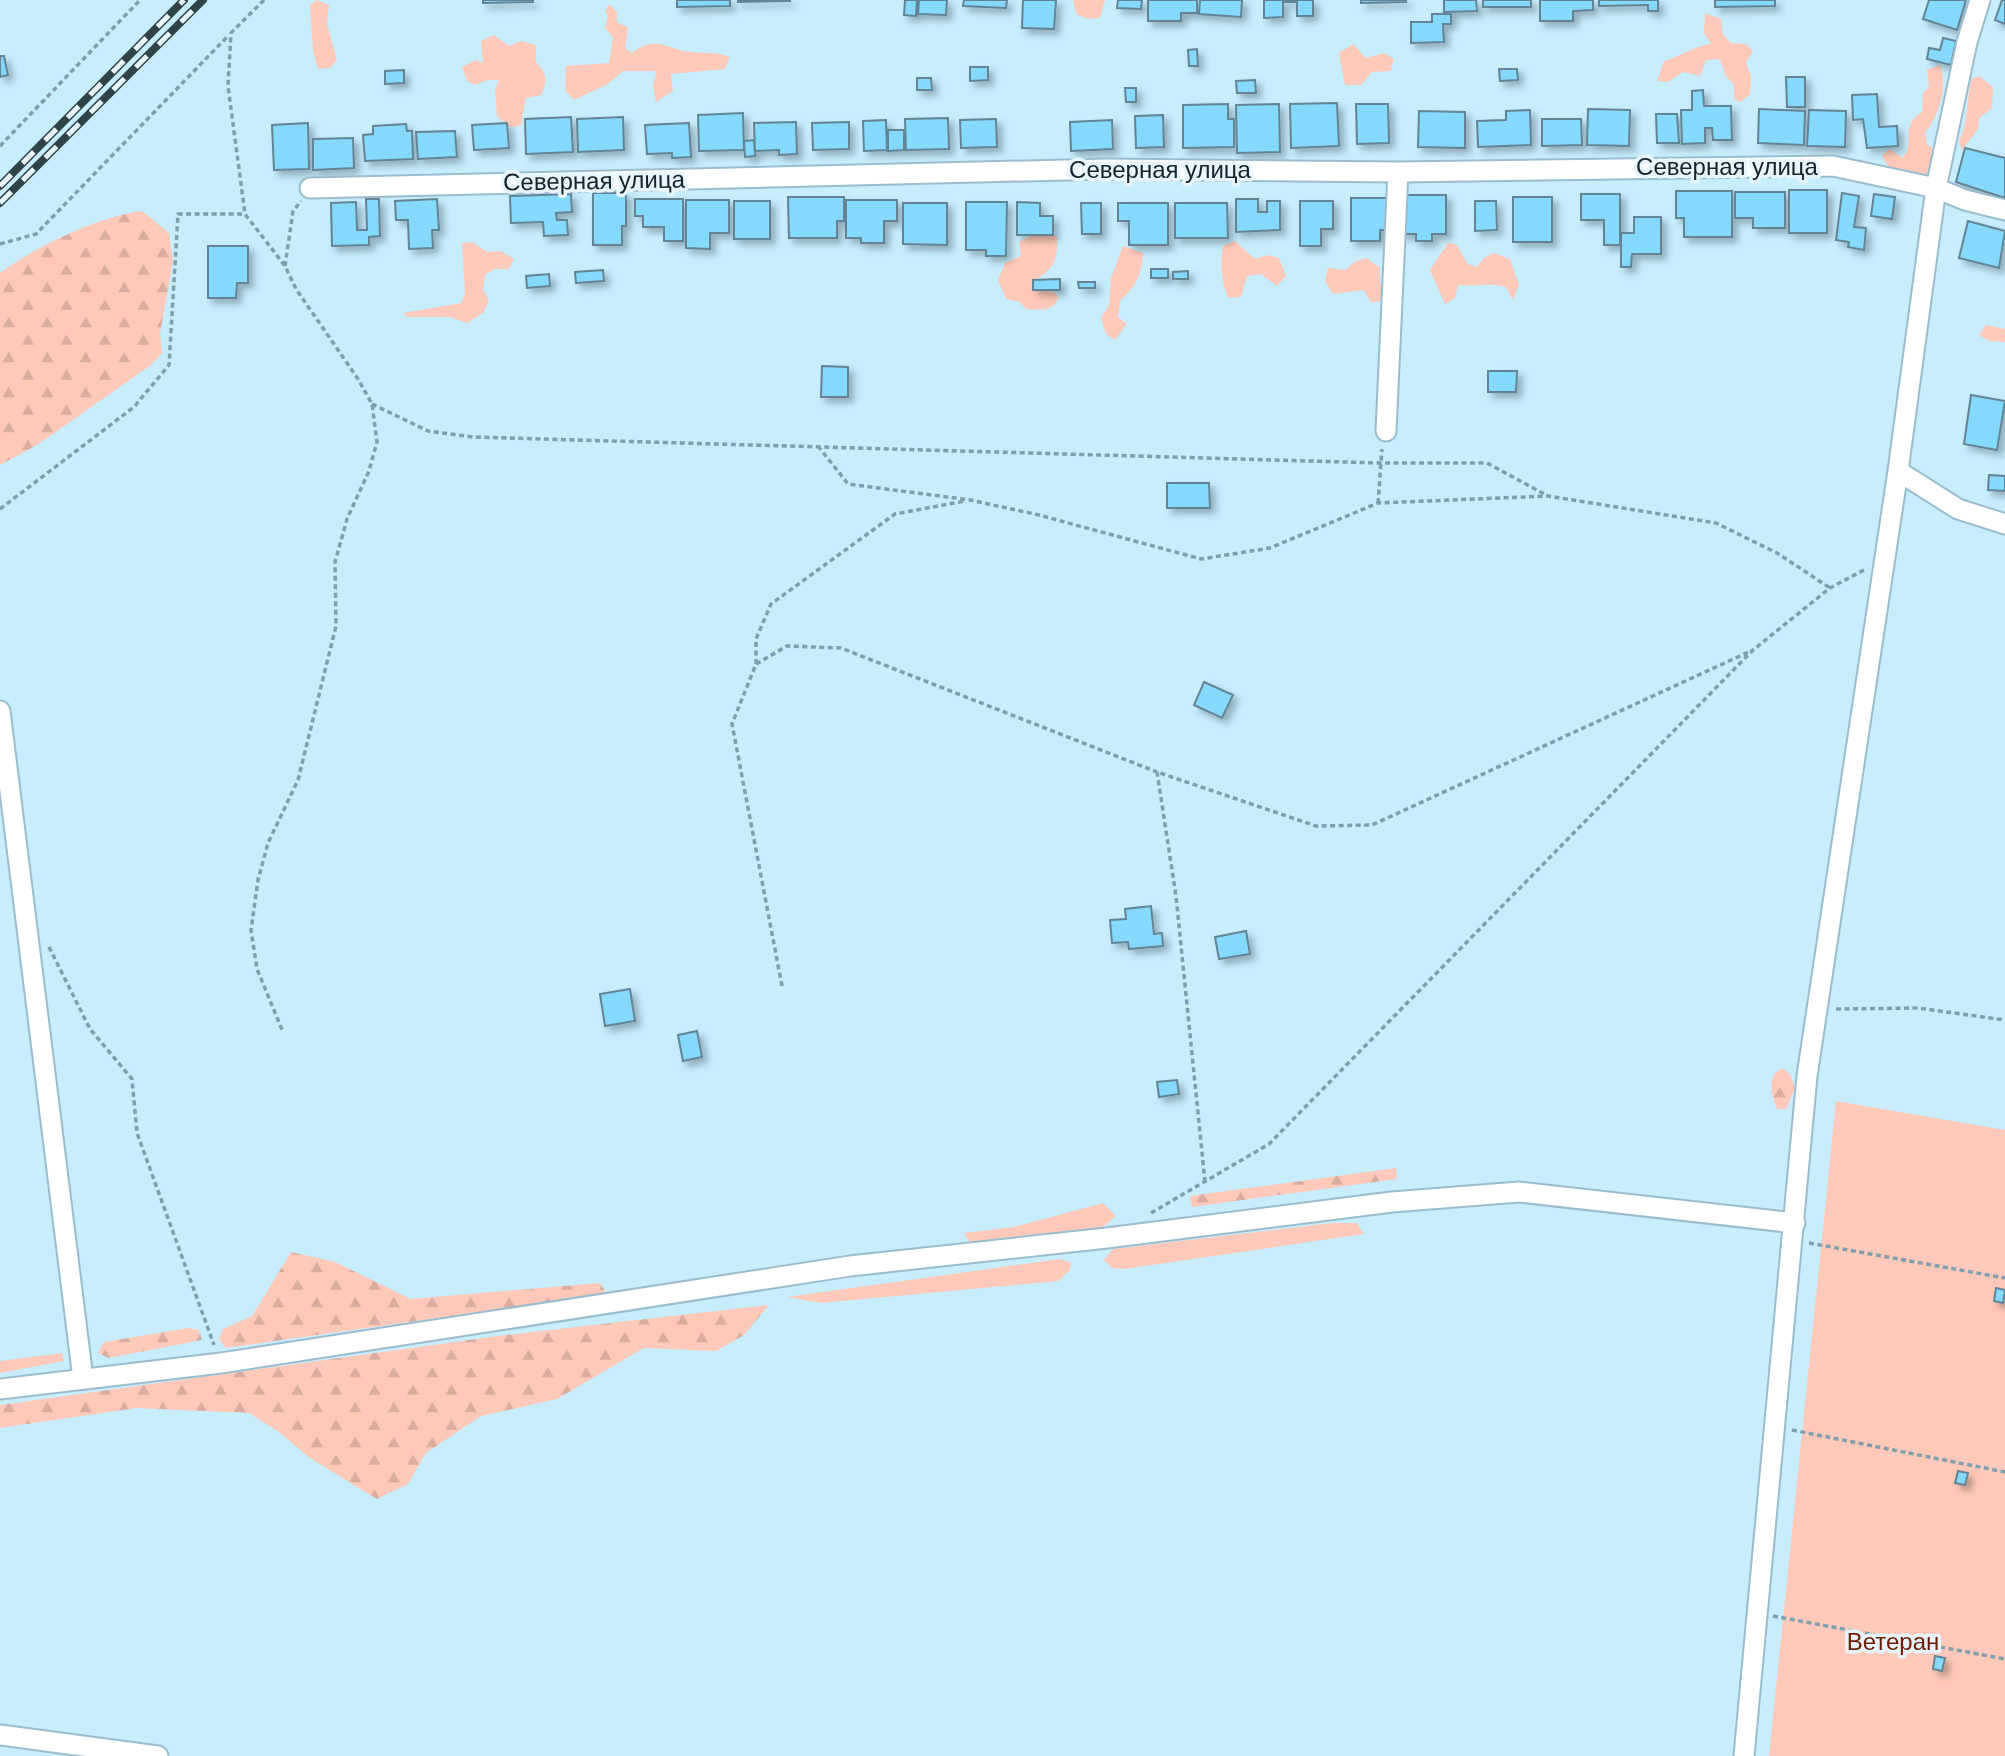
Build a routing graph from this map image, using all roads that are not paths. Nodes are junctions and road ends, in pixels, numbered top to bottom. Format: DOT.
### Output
graph roads {
  1 [pos="1980,0"];
  2 [pos="1398,172"];
  3 [pos="310,188"];
  4 [pos="1936,188"];
  5 [pos="2005,210"];
  6 [pos="1385,431"];
  7 [pos="1898,471"];
  8 [pos="2005,524"];
  9 [pos="0,711"];
  10 [pos="1794,1231"];
  11 [pos="83,1379"];
  12 [pos="0,1389"];
  13 [pos="0,1735"];
  14 [pos="158,1756"];
  15 [pos="1744,1756"];
  1 -- 4 [label="street"];
  2 -- 3 [label="street, Северная улица"];
  2 -- 4 [label="street, Северная улица"];
  2 -- 6 [label="street"];
  4 -- 5 [label="street, Северная улица"];
  4 -- 7 [label="street"];
  7 -- 8 [label="street"];
  7 -- 10 [label="street"];
  9 -- 11 [label="street"];
  10 -- 11 [label="street"];
  10 -- 15 [label="street"];
  11 -- 12 [label="street"];
  13 -- 14 [label="street"];
}
